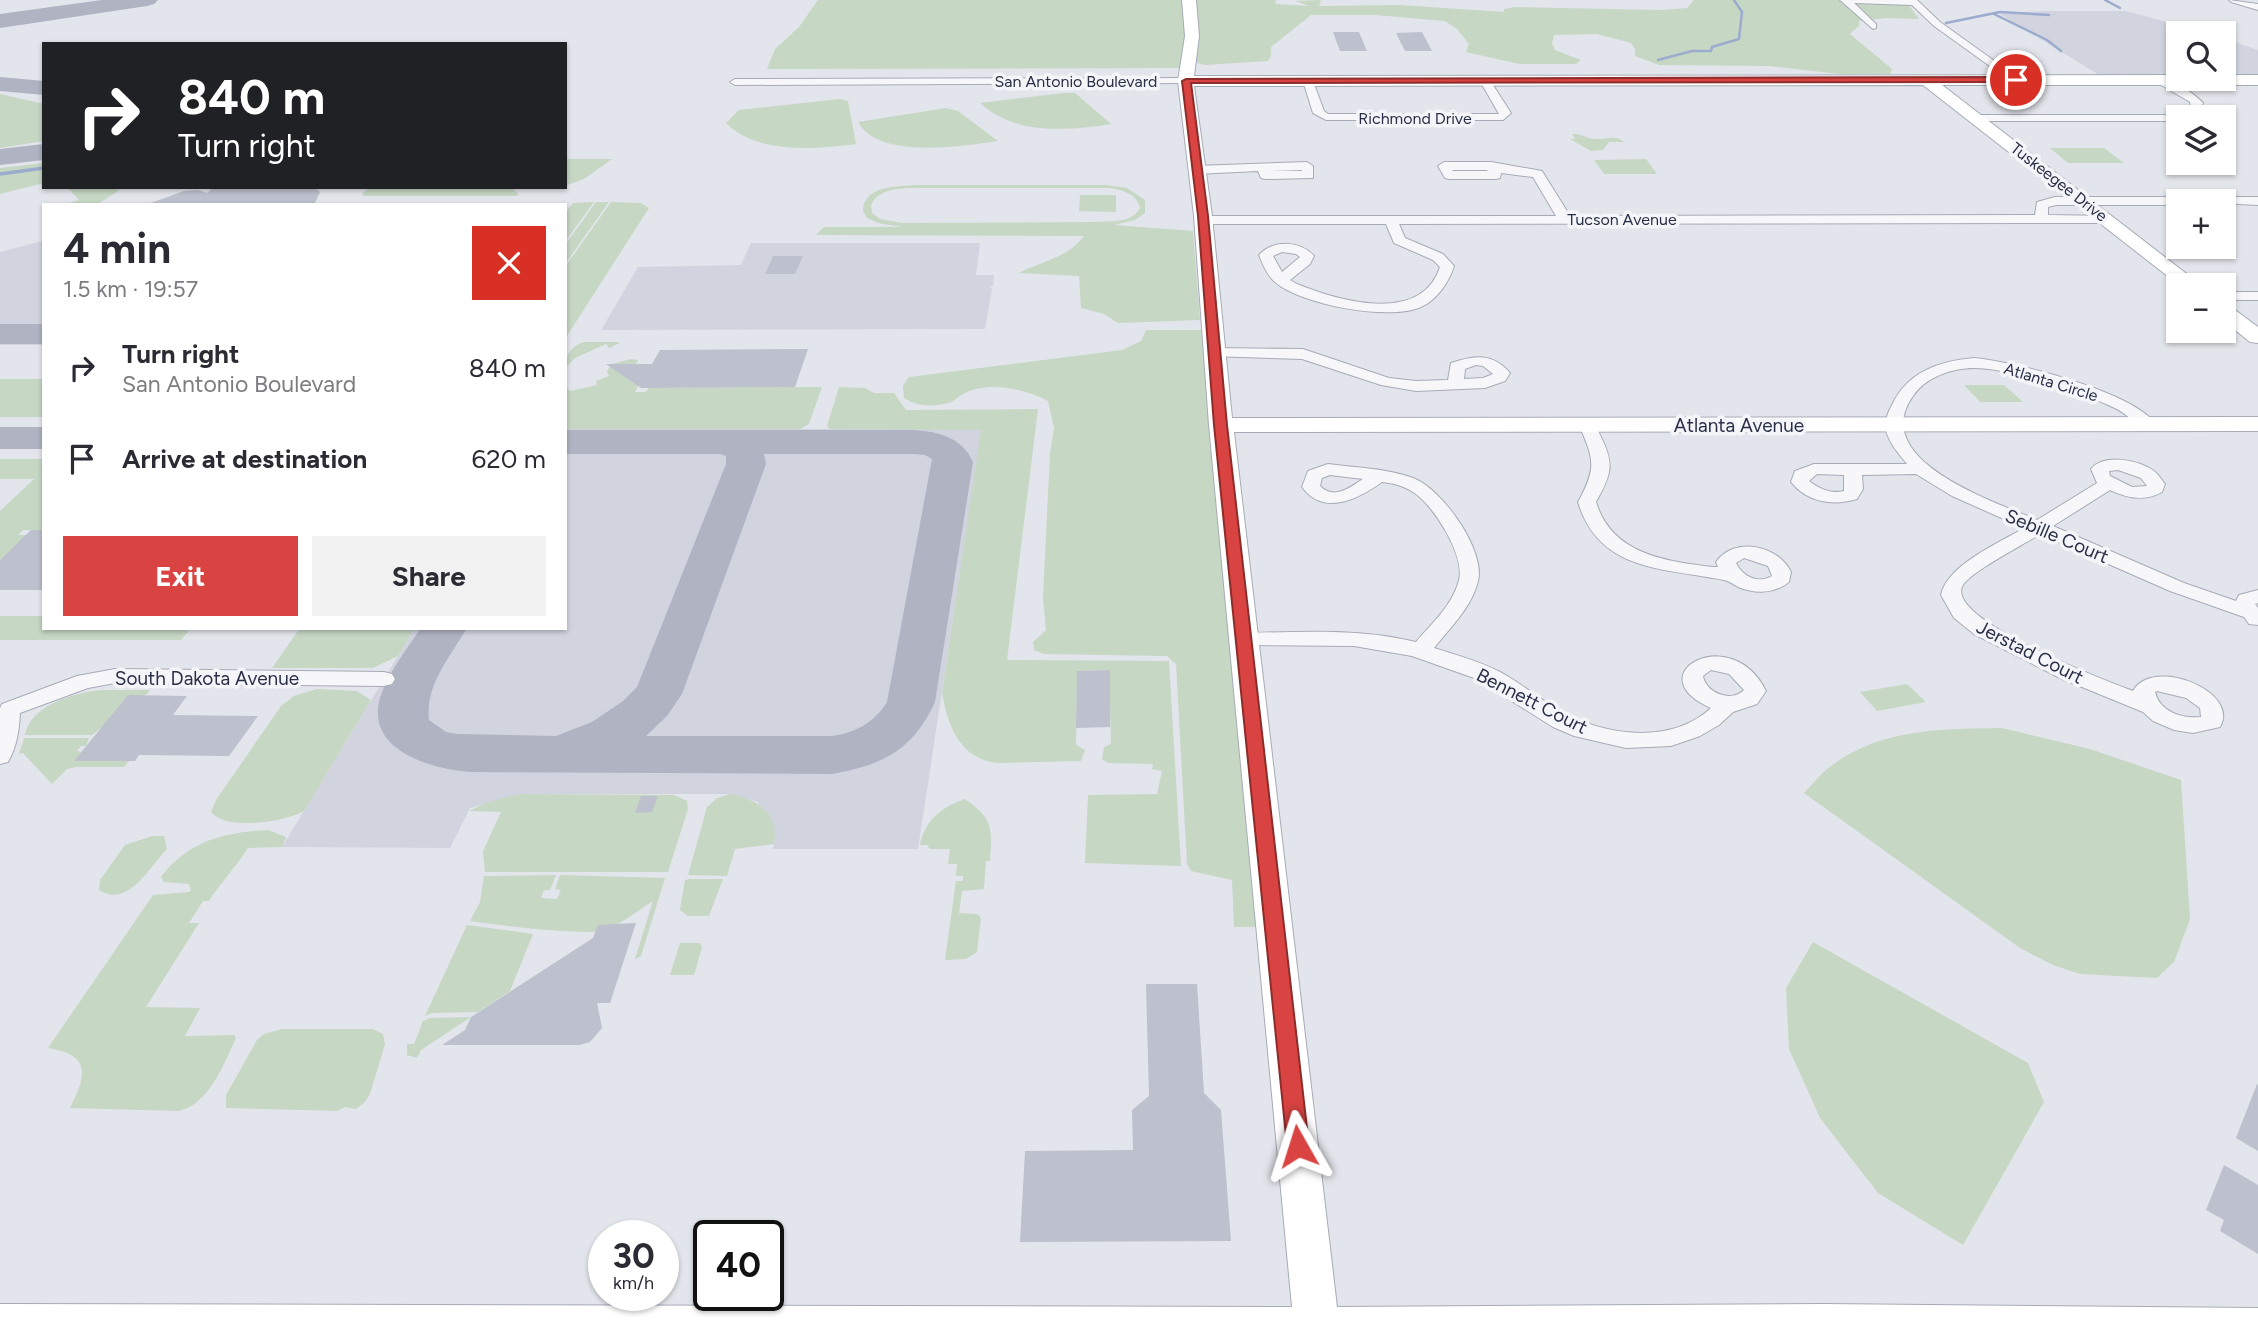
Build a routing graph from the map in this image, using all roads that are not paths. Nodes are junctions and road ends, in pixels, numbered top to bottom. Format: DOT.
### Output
graph roads {
  1 [pos="1189,0"];
  2 [pos="1845,0"];
  3 [pos="2234,0"];
  4 [pos="1913,1"];
  5 [pos="2258,7"];
  6 [pos="1873,26"];
  7 [pos="2160,79"];
  8 [pos="1926,80"];
  9 [pos="2016,80"];
  10 [pos="2258,80"];
  11 [pos="1186,81"];
  12 [pos="1308,81"];
  13 [pos="1485,81"];
  14 [pos="735,82"];
  15 [pos="1975,118"];
  16 [pos="1264,169"];
  17 [pos="1493,169"];
  18 [pos="1196,170"];
  19 [pos="2084,201"];
  20 [pos="2258,201"];
  21 [pos="1391,219"];
  22 [pos="1564,219"];
  23 [pos="2041,219"];
  24 [pos="2106,219"];
  25 [pos="1204,220"];
  26 [pos="2176,273"];
  27 [pos="1281,280"];
  28 [pos="2236,296"];
  29 [pos="2258,296"];
  30 [pos="2236,320"];
  31 [pos="2258,337"];
  32 [pos="1214,354"];
  33 [pos="1456,384"];
  34 [pos="1894,424"];
  35 [pos="2148,424"];
  36 [pos="2258,424"];
  37 [pos="1221,425"];
  38 [pos="1587,425"];
  39 [pos="1920,469"];
  40 [pos="1853,470"];
  41 [pos="1379,476"];
  42 [pos="2109,483"];
  43 [pos="2039,528"];
  44 [pos="1732,574"];
  45 [pos="2255,609"];
  46 [pos="1243,640"];
  47 [pos="1420,650"];
  48 [pos="384,679"];
  49 [pos="5,701"];
  50 [pos="1728,704"];
  51 [pos="2149,706"];
  52 [pos="0,756"];
  53 [pos="0,1327"];
  54 [pos="1824,1329"];
  55 [pos="1317,1330"];
  56 [pos="2258,1331"];
  1 -- 11 [label="street"];
  2 -- 4 [label="street"];
  2 -- 6 [label="street"];
  3 -- 5 [label="street"];
  4 -- 9 [label="street"];
  7 -- 9 [label="street, San Antonio Boulevard"];
  7 -- 10 [label="street, San Antonio Boulevard"];
  7 -- 15 [label="street"];
  8 -- 9 [label="street, San Antonio Boulevard"];
  8 -- 13 [label="street, San Antonio Boulevard"];
  8 -- 15 [label="street, Tuskeegee Drive"];
  11 -- 12 [label="street, San Antonio Boulevard"];
  11 -- 14 [label="street, San Antonio Boulevard"];
  11 -- 18 [label="street"];
  12 -- 13 [label="street, San Antonio Boulevard"];
  12 -- 13 [label="street, Richmond Drive"];
  15 -- 19 [label="street, Tuskeegee Drive"];
  16 -- 18 [label="street"];
  17 -- 22 [label="street"];
  18 -- 25 [label="street"];
  19 -- 20 [label="street"];
  19 -- 23 [label="street"];
  19 -- 24 [label="street, Tuskeegee Drive"];
  21 -- 22 [label="street, Tucson Avenue"];
  21 -- 25 [label="street, Tucson Avenue"];
  21 -- 27 [label="street"];
  22 -- 23 [label="street, Tucson Avenue"];
  23 -- 24 [label="street, Tucson Avenue"];
  24 -- 26 [label="street, Tuskeegee Drive"];
  25 -- 32 [label="street"];
  28 -- 29 [label="street"];
  30 -- 31 [label="street"];
  32 -- 33 [label="street"];
  32 -- 37 [label="street"];
  34 -- 35 [label="street, Atlanta Avenue"];
  34 -- 35 [label="street, Atlanta Circle"];
  34 -- 38 [label="street, Atlanta Avenue"];
  34 -- 39 [label="street, Sebille Court"];
  35 -- 36 [label="street, Atlanta Avenue"];
  37 -- 38 [label="street, Atlanta Avenue"];
  37 -- 46 [label="street"];
  38 -- 44 [label="street"];
  39 -- 40 [label="street"];
  39 -- 43 [label="street, Sebille Court"];
  41 -- 47 [label="street"];
  42 -- 43 [label="street, Jerstad Court"];
  43 -- 45 [label="street, Sebille Court"];
  43 -- 51 [label="street, Jerstad Court"];
  46 -- 47 [label="street, Bennett Court"];
  46 -- 55 [label="street"];
  47 -- 50 [label="street, Bennett Court"];
  48 -- 49 [label="street, South Dakota Avenue"];
  49 -- 52 [label="street"];
  53 -- 55 [label="street"];
  54 -- 55 [label="street"];
  54 -- 56 [label="street"];
}
